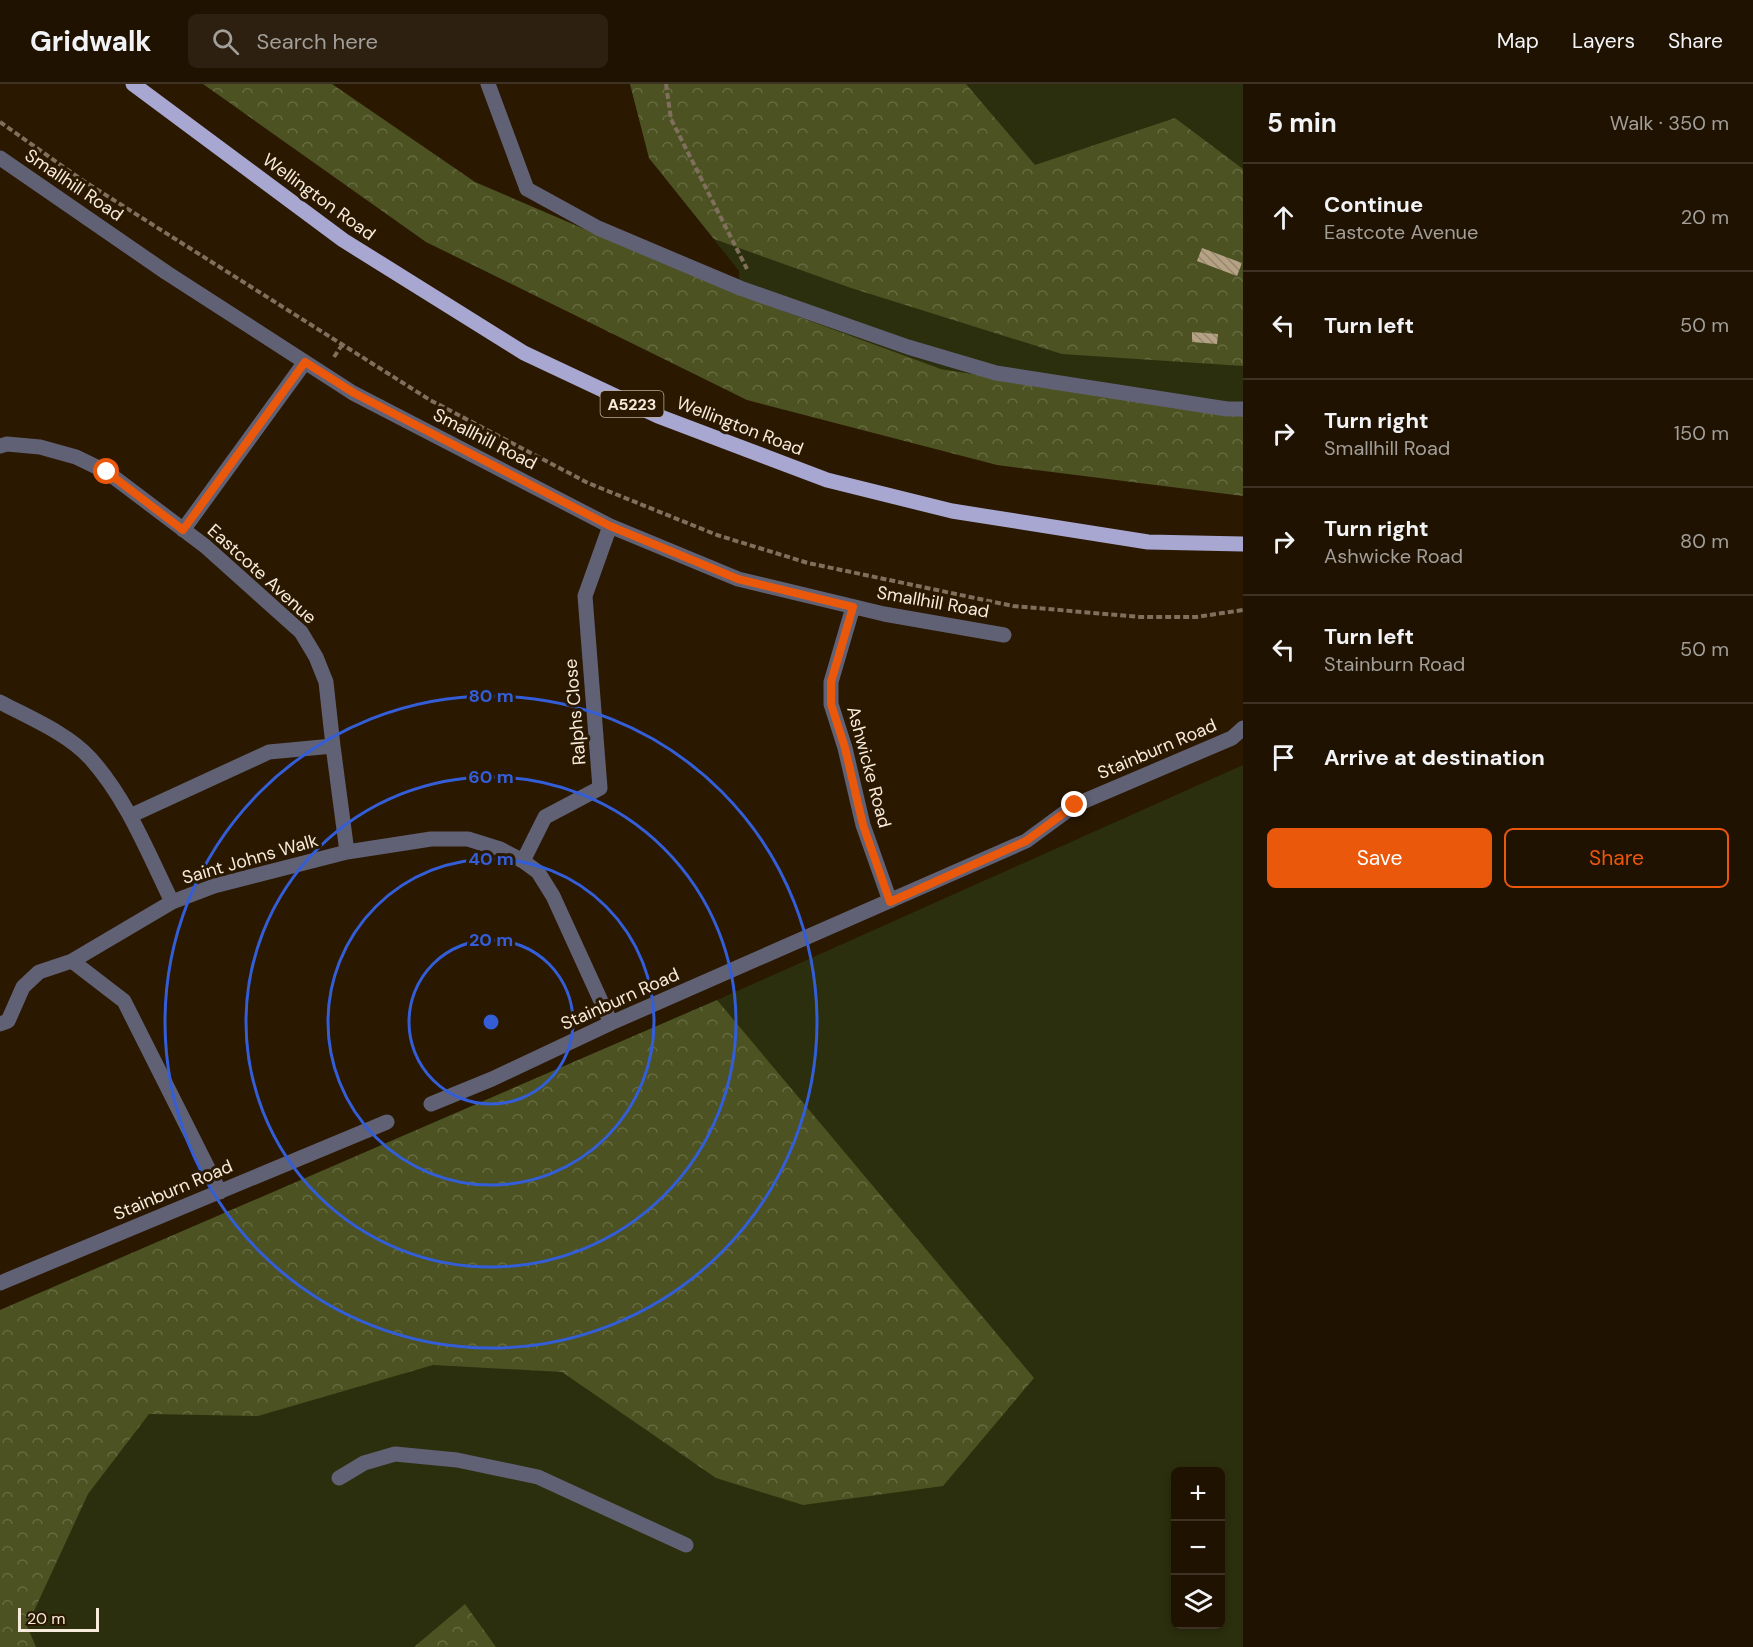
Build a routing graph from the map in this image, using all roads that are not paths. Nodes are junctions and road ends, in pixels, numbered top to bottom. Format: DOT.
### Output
graph roads {
  1 [pos="133,84"];
  2 [pos="488,84"];
  3 [pos="0,158"];
  4 [pos="305,362"];
  5 [pos="1243,409"];
  6 [pos="0,446"];
  7 [pos="610,526"];
  8 [pos="183,530"];
  9 [pos="1243,544"];
  10 [pos="853,607"];
  11 [pos="1004,634"];
  12 [pos="0,702"];
  13 [pos="1243,728"];
  14 [pos="333,746"];
  15 [pos="130,816"];
  16 [pos="347,852"];
  17 [pos="523,861"];
  18 [pos="890,902"];
  19 [pos="172,903"];
  20 [pos="72,961"];
  21 [pos="611,1023"];
  22 [pos="0,1024"];
  23 [pos="431,1104"];
  24 [pos="387,1122"];
  25 [pos="220,1191"];
  26 [pos="0,1283"];
  27 [pos="339,1478"];
  28 [pos="686,1545"];
  1 -- 9 [label="main road, Wellington Road / A5223"];
  2 -- 5 [label="street"];
  3 -- 4 [label="street, Smallhill Road"];
  4 -- 7 [label="street, Smallhill Road"];
  4 -- 8 [label="street"];
  6 -- 8 [label="street, Eastcote Avenue"];
  7 -- 10 [label="street, Smallhill Road"];
  7 -- 17 [label="street, Ralphs Close"];
  8 -- 14 [label="street, Eastcote Avenue"];
  10 -- 11 [label="street, Smallhill Road"];
  10 -- 18 [label="street, Ashwicke Road"];
  12 -- 15 [label="street"];
  13 -- 18 [label="street, Stainburn Road"];
  14 -- 15 [label="street"];
  14 -- 16 [label="street, Saint Johns Walk"];
  15 -- 19 [label="street"];
  16 -- 17 [label="street, Saint Johns Walk"];
  16 -- 19 [label="street, Saint Johns Walk"];
  17 -- 21 [label="street, Saint Johns Walk"];
  18 -- 21 [label="street, Stainburn Road"];
  19 -- 20 [label="street, Saint Johns Walk"];
  20 -- 22 [label="street, Saint Johns Walk"];
  20 -- 25 [label="street"];
  21 -- 23 [label="street, Stainburn Road"];
  24 -- 25 [label="street, Stainburn Road"];
  25 -- 26 [label="street, Stainburn Road"];
  27 -- 28 [label="street"];
}
